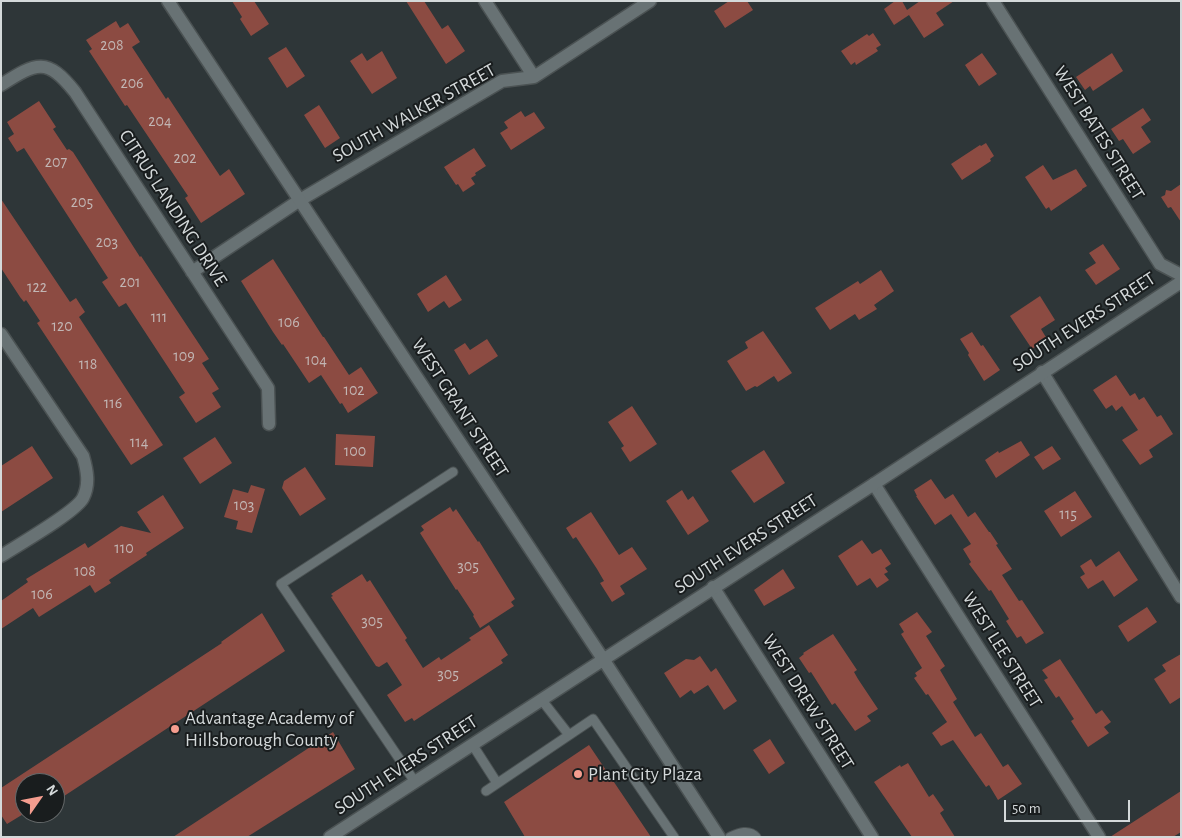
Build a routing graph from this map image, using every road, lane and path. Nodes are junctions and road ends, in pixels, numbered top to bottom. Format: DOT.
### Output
graph roads {
  1 [pos="168,1"];
  2 [pos="485,1"];
  3 [pos="650,1"];
  4 [pos="993,1"];
  5 [pos="534,78"];
  6 [pos="1,85"];
  7 [pos="300,200"];
  8 [pos="192,272"];
  9 [pos="1181,276"];
  10 [pos="1181,282"];
  11 [pos="1,334"];
  12 [pos="1042,372"];
  13 [pos="269,424"];
  14 [pos="454,472"];
  15 [pos="874,484"];
  16 [pos="1,556"];
  17 [pos="713,587"];
  18 [pos="1181,597"];
  19 [pos="603,659"];
  20 [pos="541,700"];
  21 [pos="569,735"];
  22 [pos="472,744"];
  23 [pos="415,782"];
  24 [pos="497,783"];
  25 [pos="486,791"];
  26 [pos="331,837"];
  27 [pos="674,837"];
  28 [pos="719,837"];
  29 [pos="730,837"];
  30 [pos="756,837"];
  31 [pos="872,837"];
  32 [pos="1099,837"];
  1 -- 7 [label="street, WEST GRANT STREET"];
  2 -- 5 [label="street"];
  3 -- 5 [label="street, SOUTH WALKER STREET"];
  4 -- 9 [label="street, WEST BATES STREET"];
  5 -- 7 [label="street, SOUTH WALKER STREET"];
  6 -- 8 [label="street, CITRUS LANDING DRIVE"];
  7 -- 8 [label="street, SOUTH WALKER STREET"];
  7 -- 19 [label="street, WEST GRANT STREET"];
  8 -- 13 [label="street, CITRUS LANDING DRIVE"];
  10 -- 12 [label="street, SOUTH EVERS STREET"];
  11 -- 16 [label="street"];
  12 -- 15 [label="street, SOUTH EVERS STREET"];
  12 -- 18 [label="street"];
  14 -- 23 [label="lane"];
  15 -- 17 [label="street, SOUTH EVERS STREET"];
  15 -- 32 [label="street, WEST LEE STREET"];
  17 -- 19 [label="street, SOUTH EVERS STREET"];
  17 -- 31 [label="street, WEST DREW STREET"];
  19 -- 20 [label="street, SOUTH EVERS STREET"];
  19 -- 28 [label="street, WEST GRANT STREET"];
  20 -- 21 [label="lane"];
  20 -- 22 [label="street, SOUTH EVERS STREET"];
  21 -- 24 [label="lane"];
  21 -- 27 [label="lane"];
  22 -- 23 [label="street, SOUTH EVERS STREET"];
  22 -- 24 [label="lane"];
  23 -- 26 [label="street, SOUTH EVERS STREET"];
  24 -- 25 [label="lane"];
  29 -- 30 [label="lane"];
}
